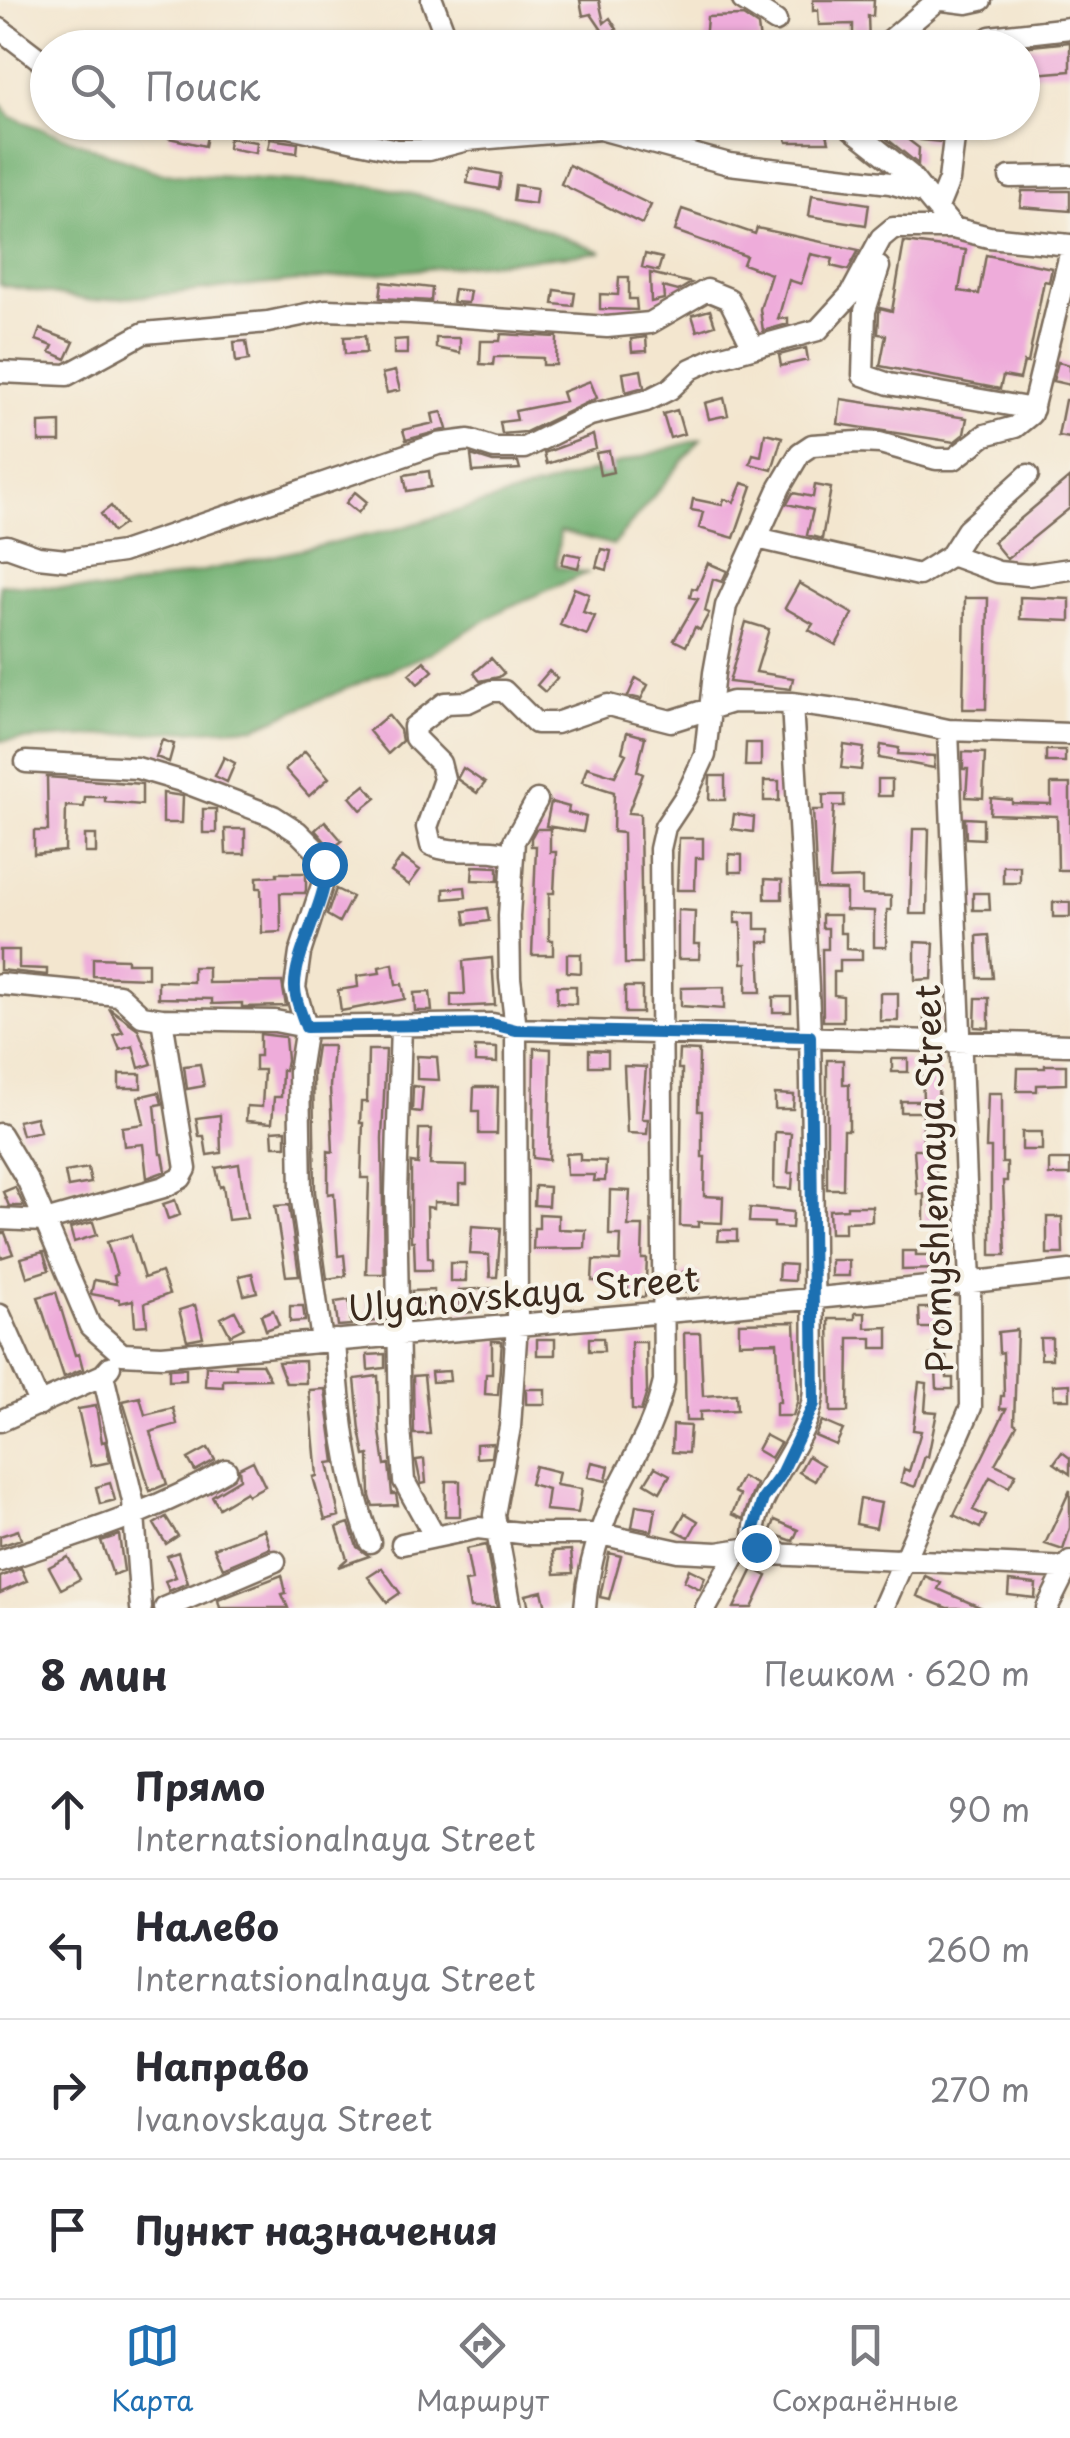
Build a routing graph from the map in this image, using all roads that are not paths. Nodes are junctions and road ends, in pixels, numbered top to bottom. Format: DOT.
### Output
graph roads {
  1 [pos="432,0"];
  2 [pos="744,0"];
  3 [pos="941,0"];
  4 [pos="980,0"];
  5 [pos="776,21"];
  6 [pos="1070,28"];
  7 [pos="0,29"];
  8 [pos="443,30"];
  9 [pos="904,30"];
  10 [pos="1040,31"];
  11 [pos="30,52"];
  12 [pos="350,140"];
  13 [pos="448,140"];
  14 [pos="641,140"];
  15 [pos="866,140"];
  16 [pos="954,140"];
  17 [pos="1070,176"];
  18 [pos="1010,177"];
  19 [pos="931,200"];
  20 [pos="952,228"];
  21 [pos="1070,245"];
  22 [pos="1070,254"];
  23 [pos="868,263"];
  24 [pos="752,347"];
  25 [pos="0,372"];
  26 [pos="1033,409"];
  27 [pos="1028,475"];
  28 [pos="757,538"];
  29 [pos="0,548"];
  30 [pos="951,555"];
  31 [pos="1070,569"];
  32 [pos="792,703"];
  33 [pos="709,706"];
  34 [pos="948,730"];
  35 [pos="1070,734"];
  36 [pos="26,762"];
  37 [pos="537,800"];
  38 [pos="513,856"];
  39 [pos="0,984"];
  40 [pos="162,1019"];
  41 [pos="400,1026"];
  42 [pos="306,1027"];
  43 [pos="516,1030"];
  44 [pos="662,1033"];
  45 [pos="810,1036"];
  46 [pos="961,1042"];
  47 [pos="1070,1045"];
  48 [pos="0,1134"];
  49 [pos="0,1219"];
  50 [pos="46,1220"];
  51 [pos="1070,1271"];
  52 [pos="970,1283"];
  53 [pos="815,1300"];
  54 [pos="664,1315"];
  55 [pos="1,1322"];
  56 [pos="517,1324"];
  57 [pos="400,1336"];
  58 [pos="329,1341"];
  59 [pos="122,1354"];
  60 [pos="103,1374"];
  61 [pos="40,1404"];
  62 [pos="0,1422"];
  63 [pos="226,1470"];
  64 [pos="134,1514"];
  65 [pos="496,1531"];
  66 [pos="600,1534"];
  67 [pos="435,1537"];
  68 [pos="370,1542"];
  69 [pos="402,1544"];
  70 [pos="746,1549"];
  71 [pos="907,1559"];
  72 [pos="275,1561"];
  73 [pos="0,1562"];
  74 [pos="1069,1566"];
  75 [pos="141,1608"];
  76 [pos="165,1608"];
  77 [pos="511,1608"];
  78 [pos="586,1608"];
  79 [pos="706,1608"];
  80 [pos="884,1608"];
  81 [pos="1047,1608"];
  1 -- 8 [label="street"];
  2 -- 5 [label="street"];
  3 -- 4 [label="street"];
  3 -- 9 [label="street"];
  6 -- 10 [label="street"];
  7 -- 11 [label="street"];
  12 -- 13 [label="street"];
  14 -- 19 [label="street"];
  15 -- 19 [label="street"];
  16 -- 19 [label="street"];
  17 -- 18 [label="street"];
  19 -- 20 [label="street"];
  20 -- 21 [label="street"];
  20 -- 23 [label="street"];
  22 -- 26 [label="street"];
  23 -- 24 [label="street"];
  23 -- 26 [label="street"];
  24 -- 25 [label="street"];
  24 -- 29 [label="street"];
  26 -- 28 [label="street"];
  27 -- 30 [label="street"];
  28 -- 30 [label="street"];
  28 -- 33 [label="street"];
  30 -- 31 [label="street"];
  32 -- 33 [label="street"];
  32 -- 34 [label="street"];
  32 -- 45 [label="street"];
  33 -- 38 [label="street"];
  33 -- 44 [label="street"];
  34 -- 35 [label="street"];
  34 -- 46 [label="street, Promyshlennaya Street"];
  36 -- 42 [label="street"];
  37 -- 38 [label="street"];
  38 -- 43 [label="street"];
  39 -- 40 [label="street"];
  40 -- 42 [label="street"];
  40 -- 50 [label="street"];
  41 -- 42 [label="street"];
  41 -- 43 [label="street"];
  41 -- 57 [label="street"];
  42 -- 58 [label="street"];
  43 -- 44 [label="street"];
  43 -- 56 [label="street"];
  44 -- 45 [label="street"];
  44 -- 54 [label="street"];
  45 -- 46 [label="street"];
  45 -- 53 [label="street"];
  46 -- 47 [label="street"];
  46 -- 52 [label="street, Promyshlennaya Street"];
  48 -- 50 [label="street"];
  49 -- 50 [label="street"];
  50 -- 59 [label="street"];
  51 -- 52 [label="street, Ulyanovskaya Street"];
  52 -- 53 [label="street, Ulyanovskaya Street"];
  52 -- 71 [label="street, Promyshlennaya Street"];
  53 -- 54 [label="street, Ulyanovskaya Street"];
  53 -- 70 [label="street"];
  54 -- 56 [label="street, Ulyanovskaya Street"];
  54 -- 66 [label="street"];
  55 -- 61 [label="street"];
  56 -- 57 [label="street, Ulyanovskaya Street"];
  56 -- 65 [label="street"];
  57 -- 58 [label="street, Ulyanovskaya Street"];
  57 -- 67 [label="street"];
  58 -- 59 [label="street, Ulyanovskaya Street"];
  58 -- 68 [label="street"];
  59 -- 60 [label="street"];
  60 -- 61 [label="street"];
  60 -- 64 [label="street"];
  61 -- 62 [label="street"];
  63 -- 64 [label="street"];
  64 -- 73 [label="street"];
  64 -- 75 [label="street"];
  65 -- 66 [label="street"];
  65 -- 67 [label="street"];
  65 -- 77 [label="street"];
  66 -- 70 [label="street"];
  66 -- 78 [label="street"];
  67 -- 69 [label="street"];
  70 -- 71 [label="street"];
  70 -- 79 [label="street"];
  71 -- 74 [label="street"];
  71 -- 80 [label="street, Promyshlennaya Street"];
  72 -- 76 [label="street"];
  74 -- 81 [label="street"];
}
